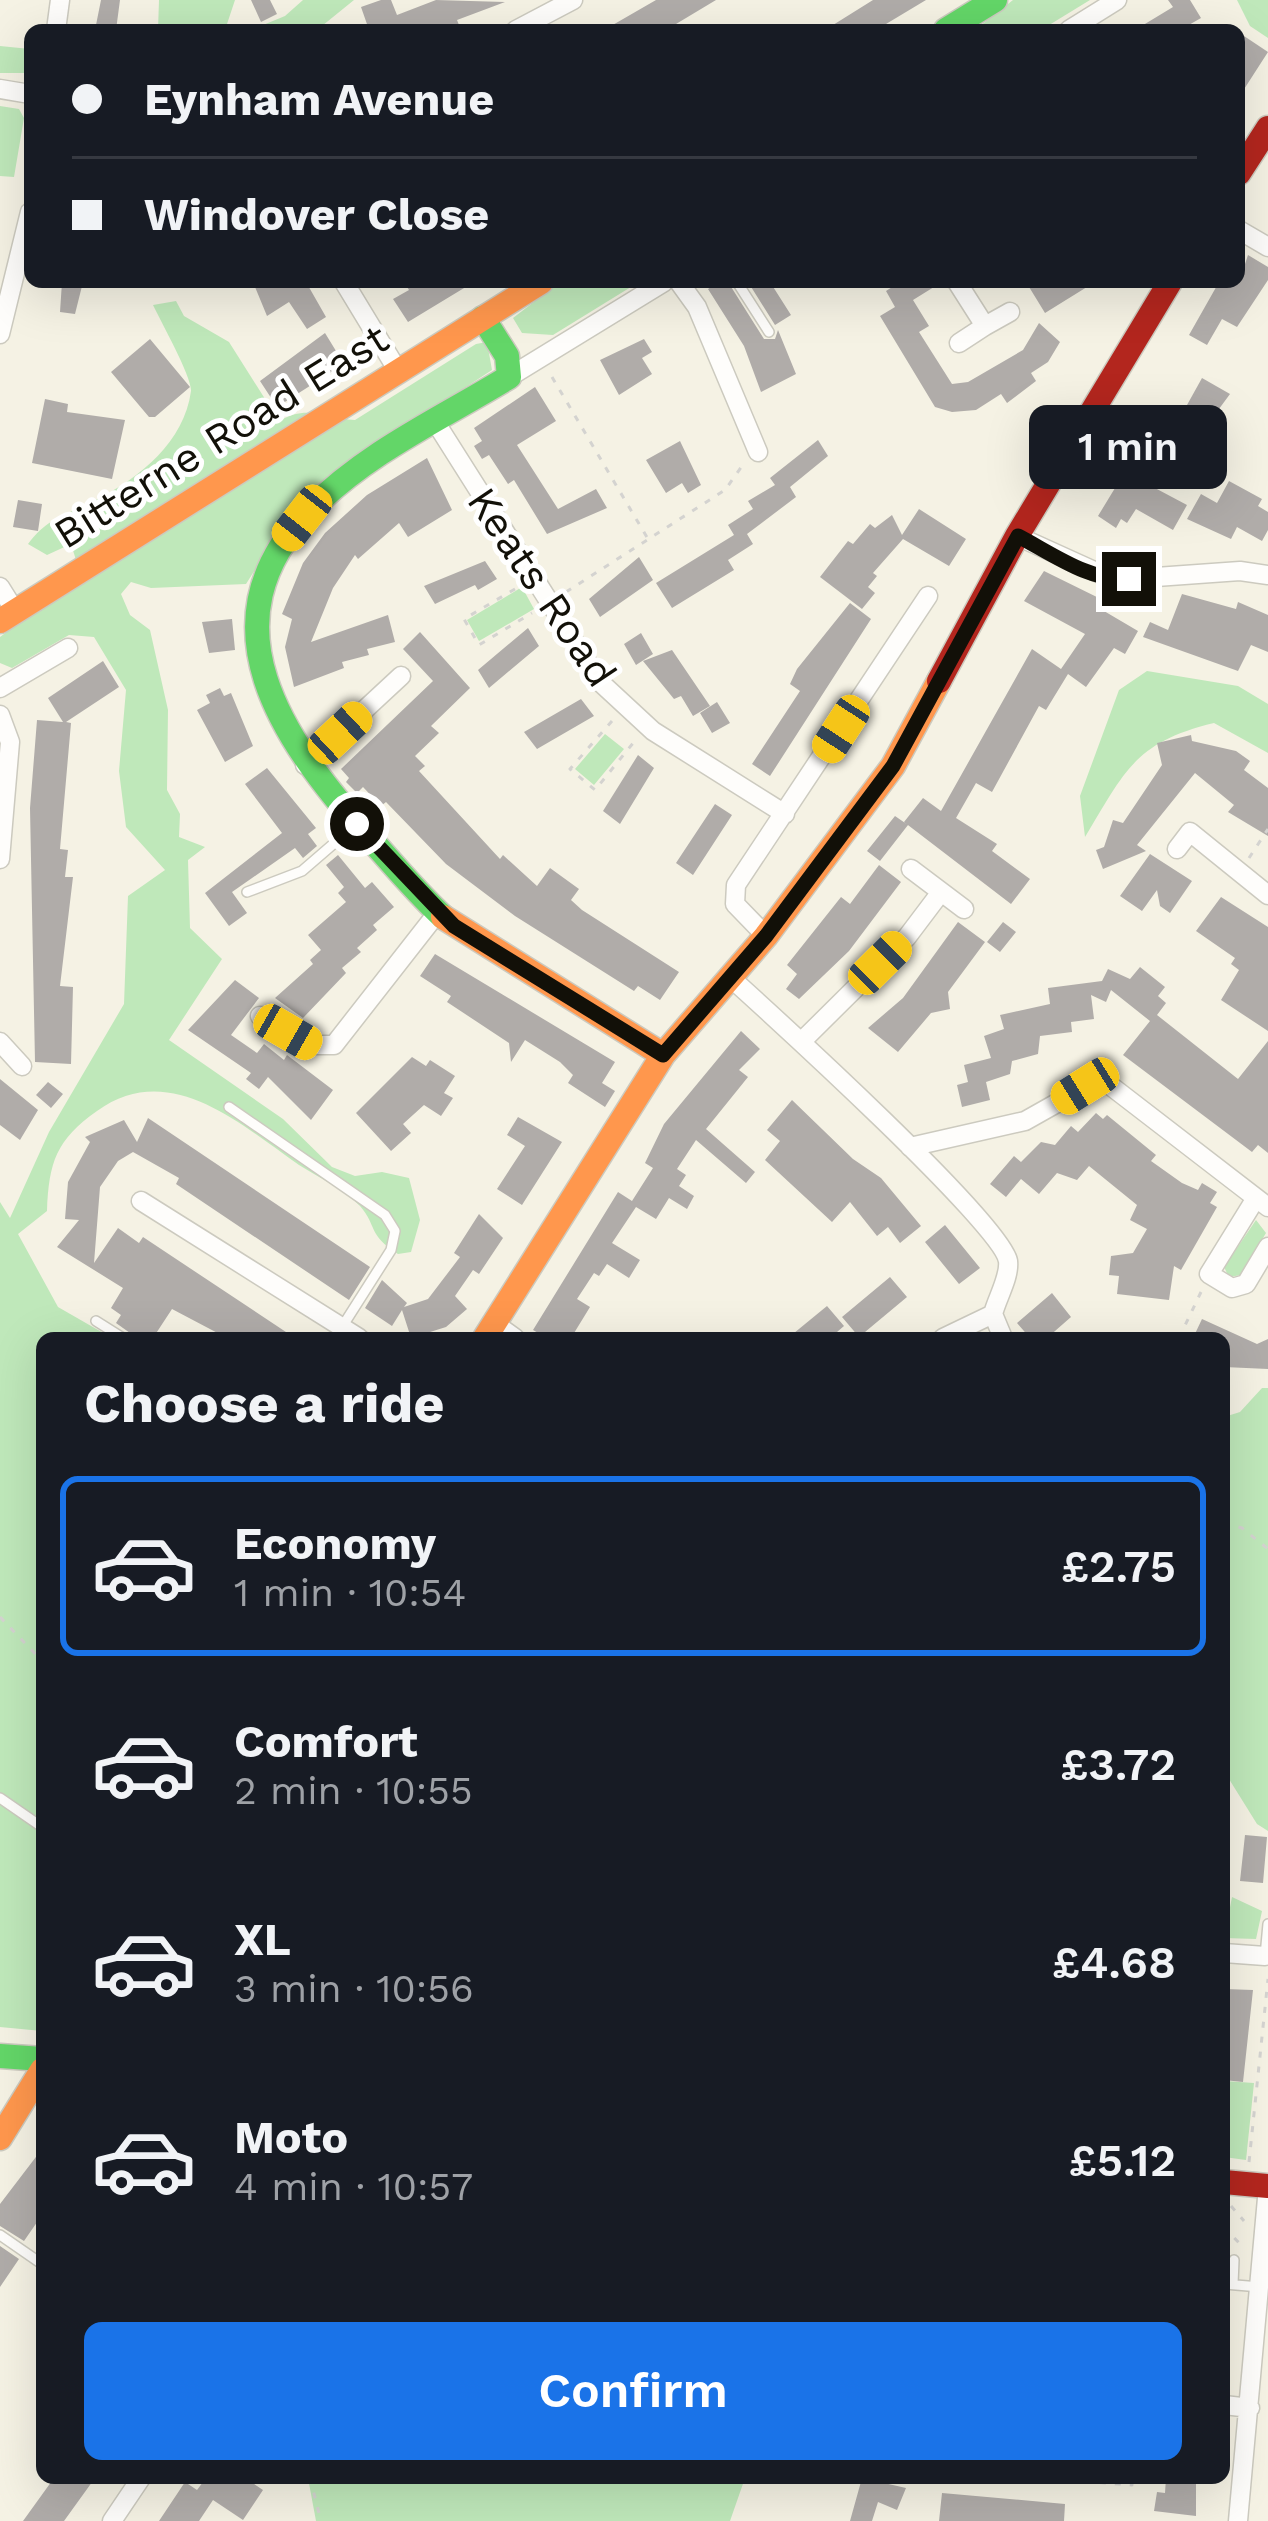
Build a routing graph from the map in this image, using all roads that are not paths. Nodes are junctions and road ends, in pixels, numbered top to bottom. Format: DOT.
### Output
graph roads {
  1 [pos="573,0"];
  2 [pos="994,0"];
  3 [pos="1117,0"];
  4 [pos="527,24"];
  5 [pos="956,24"];
  6 [pos="1079,24"];
  7 [pos="1268,128"];
  8 [pos="1245,164"];
  9 [pos="24,236"];
  10 [pos="348,288"];
  11 [pos="531,288"];
  12 [pos="654,288"];
  13 [pos="683,288"];
  14 [pos="741,288"];
  15 [pos="961,288"];
  16 [pos="1166,288"];
  17 [pos="1010,312"];
  18 [pos="483,318"];
  19 [pos="986,326"];
  20 [pos="769,332"];
  21 [pos="0,334"];
  22 [pos="959,343"];
  23 [pos="398,371"];
  24 [pos="508,377"];
  25 [pos="436,423"];
  26 [pos="756,446"];
  27 [pos="1018,536"];
  28 [pos="1268,575"];
  29 [pos="0,587"];
  30 [pos="928,596"];
  31 [pos="8,616"];
  32 [pos="68,648"];
  33 [pos="401,676"];
  34 [pos="0,688"];
  35 [pos="0,715"];
  36 [pos="305,766"];
  37 [pos="785,814"];
  38 [pos="1203,815"];
  39 [pos="357,824"];
  40 [pos="1190,832"];
  41 [pos="1177,849"];
  42 [pos="0,860"];
  43 [pos="911,869"];
  44 [pos="247,892"];
  45 [pos="941,892"];
  46 [pos="1268,895"];
  47 [pos="964,909"];
  48 [pos="438,912"];
  49 [pos="766,936"];
  50 [pos="731,978"];
  51 [pos="260,1016"];
  52 [pos="0,1042"];
  53 [pos="801,1042"];
  54 [pos="663,1055"];
  55 [pos="22,1066"];
  56 [pos="229,1107"];
  57 [pos="910,1147"];
  58 [pos="141,1201"];
  59 [pos="1265,1206"];
  60 [pos="1268,1247"];
  61 [pos="993,1314"];
  62 [pos="96,1322"];
  63 [pos="114,1332"];
  64 [pos="342,1332"];
  65 [pos="346,1332"];
  66 [pos="499,1332"];
  67 [pos="956,1332"];
  68 [pos="1000,1332"];
  69 [pos="0,1798"];
  70 [pos="36,1823"];
  71 [pos="1268,1924"];
  72 [pos="1230,1953"];
  73 [pos="1265,1956"];
  74 [pos="0,2056"];
  75 [pos="36,2059"];
  76 [pos="36,2080"];
  77 [pos="0,2138"];
  78 [pos="1230,2183"];
  79 [pos="1268,2187"];
  80 [pos="0,2235"];
  81 [pos="36,2260"];
  82 [pos="1234,2260"];
  83 [pos="1260,2260"];
  84 [pos="1230,2276"];
  85 [pos="1230,2284"];
  86 [pos="1261,2287"];
  87 [pos="1260,2384"];
  88 [pos="1230,2406"];
  89 [pos="1250,2408"];
  90 [pos="137,2484"];
  91 [pos="112,2521"];
  92 [pos="1238,2521"];
  1 -- 4 [label="street"];
  2 -- 5 [label="street"];
  3 -- 6 [label="street"];
  7 -- 8 [label="street"];
  9 -- 21 [label="street"];
  10 -- 23 [label="street"];
  11 -- 18 [label="street, Bitterne Road East"];
  12 -- 24 [label="street"];
  13 -- 26 [label="street"];
  14 -- 20 [label="lane"];
  15 -- 19 [label="street"];
  16 -- 27 [label="street"];
  17 -- 19 [label="street"];
  18 -- 23 [label="street, Bitterne Road East"];
  18 -- 24 [label="street"];
  19 -- 22 [label="street"];
  23 -- 31 [label="street, Bitterne Road East"];
  24 -- 25 [label="street"];
  25 -- 36 [label="street"];
  25 -- 37 [label="street, Keats Road"];
  27 -- 28 [label="street"];
  27 -- 49 [label="street"];
  29 -- 31 [label="street"];
  30 -- 37 [label="street"];
  32 -- 34 [label="street"];
  33 -- 36 [label="street"];
  35 -- 42 [label="street"];
  36 -- 39 [label="street"];
  37 -- 49 [label="street"];
  38 -- 40 [label="street"];
  39 -- 44 [label="lane"];
  39 -- 48 [label="street"];
  40 -- 41 [label="street"];
  40 -- 46 [label="street"];
  43 -- 45 [label="street"];
  45 -- 47 [label="street"];
  45 -- 53 [label="street"];
  48 -- 51 [label="street"];
  48 -- 54 [label="street"];
  49 -- 50 [label="street"];
  50 -- 53 [label="street"];
  50 -- 54 [label="street"];
  52 -- 55 [label="street"];
  53 -- 57 [label="street"];
  54 -- 66 [label="street"];
  56 -- 65 [label="lane"];
  57 -- 59 [label="street"];
  57 -- 61 [label="street"];
  58 -- 64 [label="street"];
  59 -- 60 [label="street"];
  61 -- 67 [label="street"];
  61 -- 68 [label="street"];
  62 -- 63 [label="lane"];
  69 -- 70 [label="lane"];
  71 -- 73 [label="lane"];
  72 -- 73 [label="street"];
  74 -- 75 [label="street"];
  76 -- 77 [label="street"];
  78 -- 79 [label="street"];
  79 -- 83 [label="street"];
  80 -- 81 [label="lane"];
  82 -- 84 [label="lane"];
  83 -- 86 [label="street"];
  85 -- 86 [label="lane"];
  86 -- 87 [label="street"];
  87 -- 89 [label="street"];
  88 -- 89 [label="street"];
  89 -- 92 [label="street"];
  90 -- 91 [label="street"];
}
